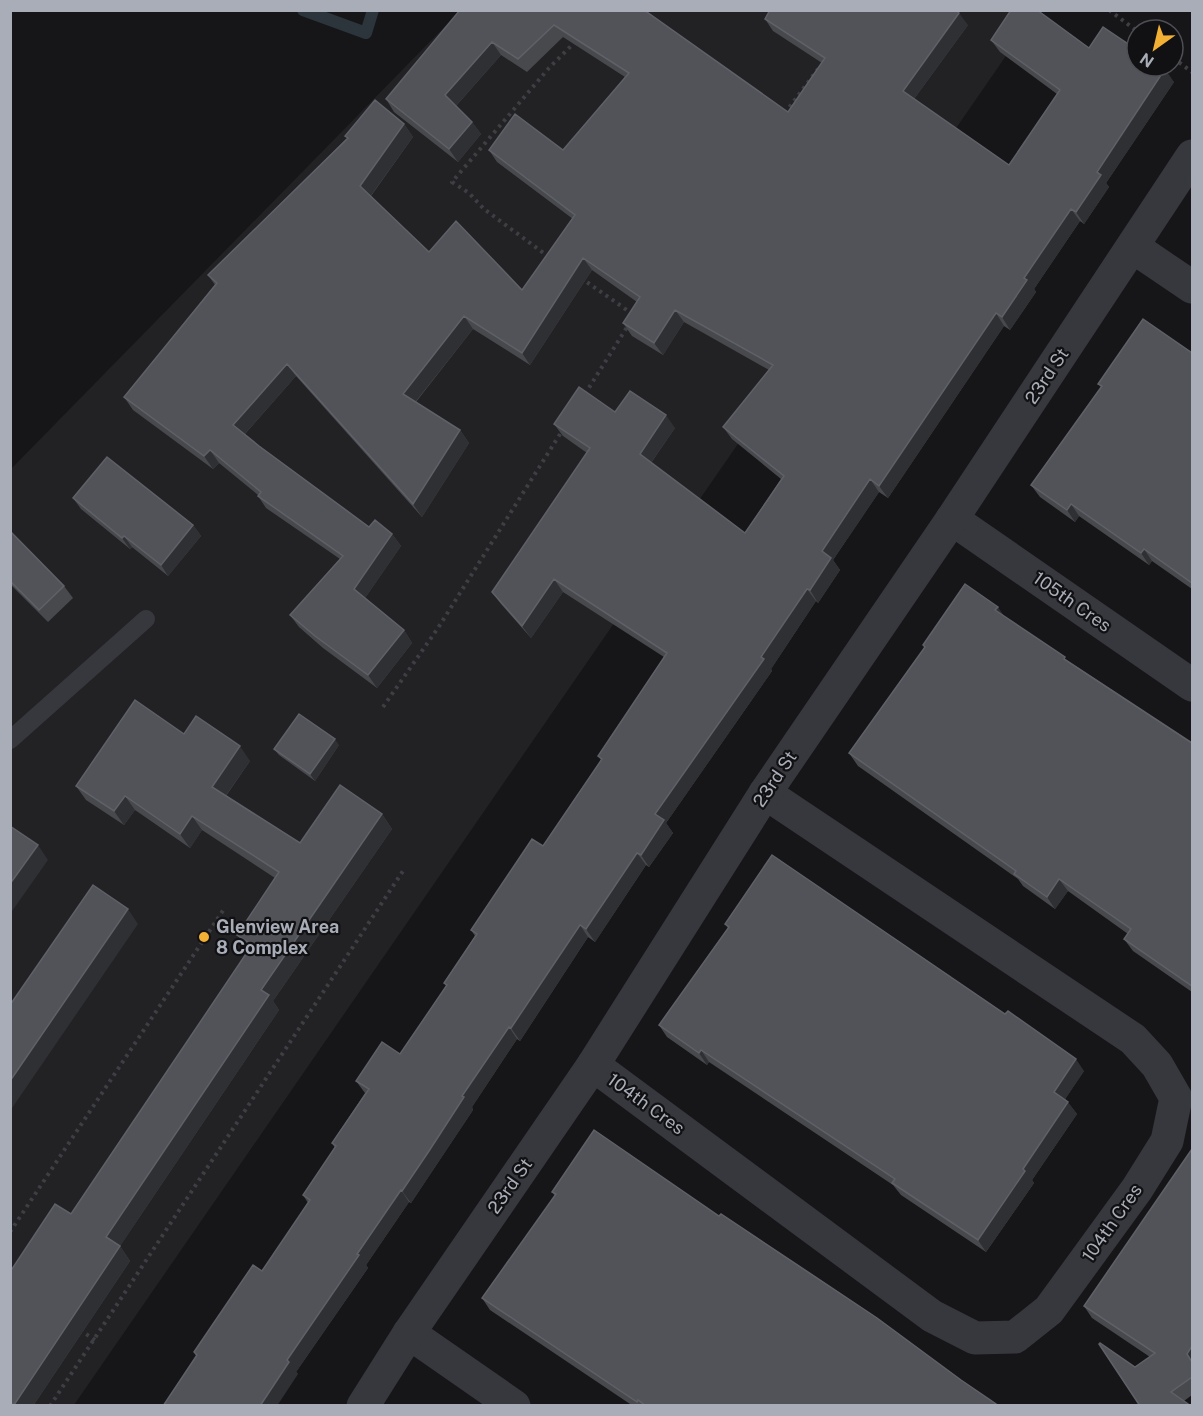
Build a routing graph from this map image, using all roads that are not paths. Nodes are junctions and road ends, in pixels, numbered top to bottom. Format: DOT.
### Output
graph roads {
  1 [pos="1192,156"];
  2 [pos="1133,247"];
  3 [pos="1192,287"];
  4 [pos="952,519"];
  5 [pos="146,619"];
  6 [pos="1192,685"];
  7 [pos="10,740"];
  8 [pos="765,793"];
  9 [pos="593,1065"];
  10 [pos="409,1333"];
  11 [pos="363,1406"];
  12 [pos="514,1406"];
  1 -- 2 [label="street, 23rd St"];
  2 -- 3 [label="street"];
  2 -- 4 [label="street, 23rd St"];
  4 -- 6 [label="street, 105th Cres"];
  4 -- 8 [label="street, 23rd St"];
  5 -- 7 [label="lane"];
  8 -- 9 [label="street, 23rd St"];
  8 -- 9 [label="street, 104th Cres"];
  9 -- 10 [label="street, 23rd St"];
  10 -- 11 [label="street, 23rd St"];
  10 -- 12 [label="street"];
}
